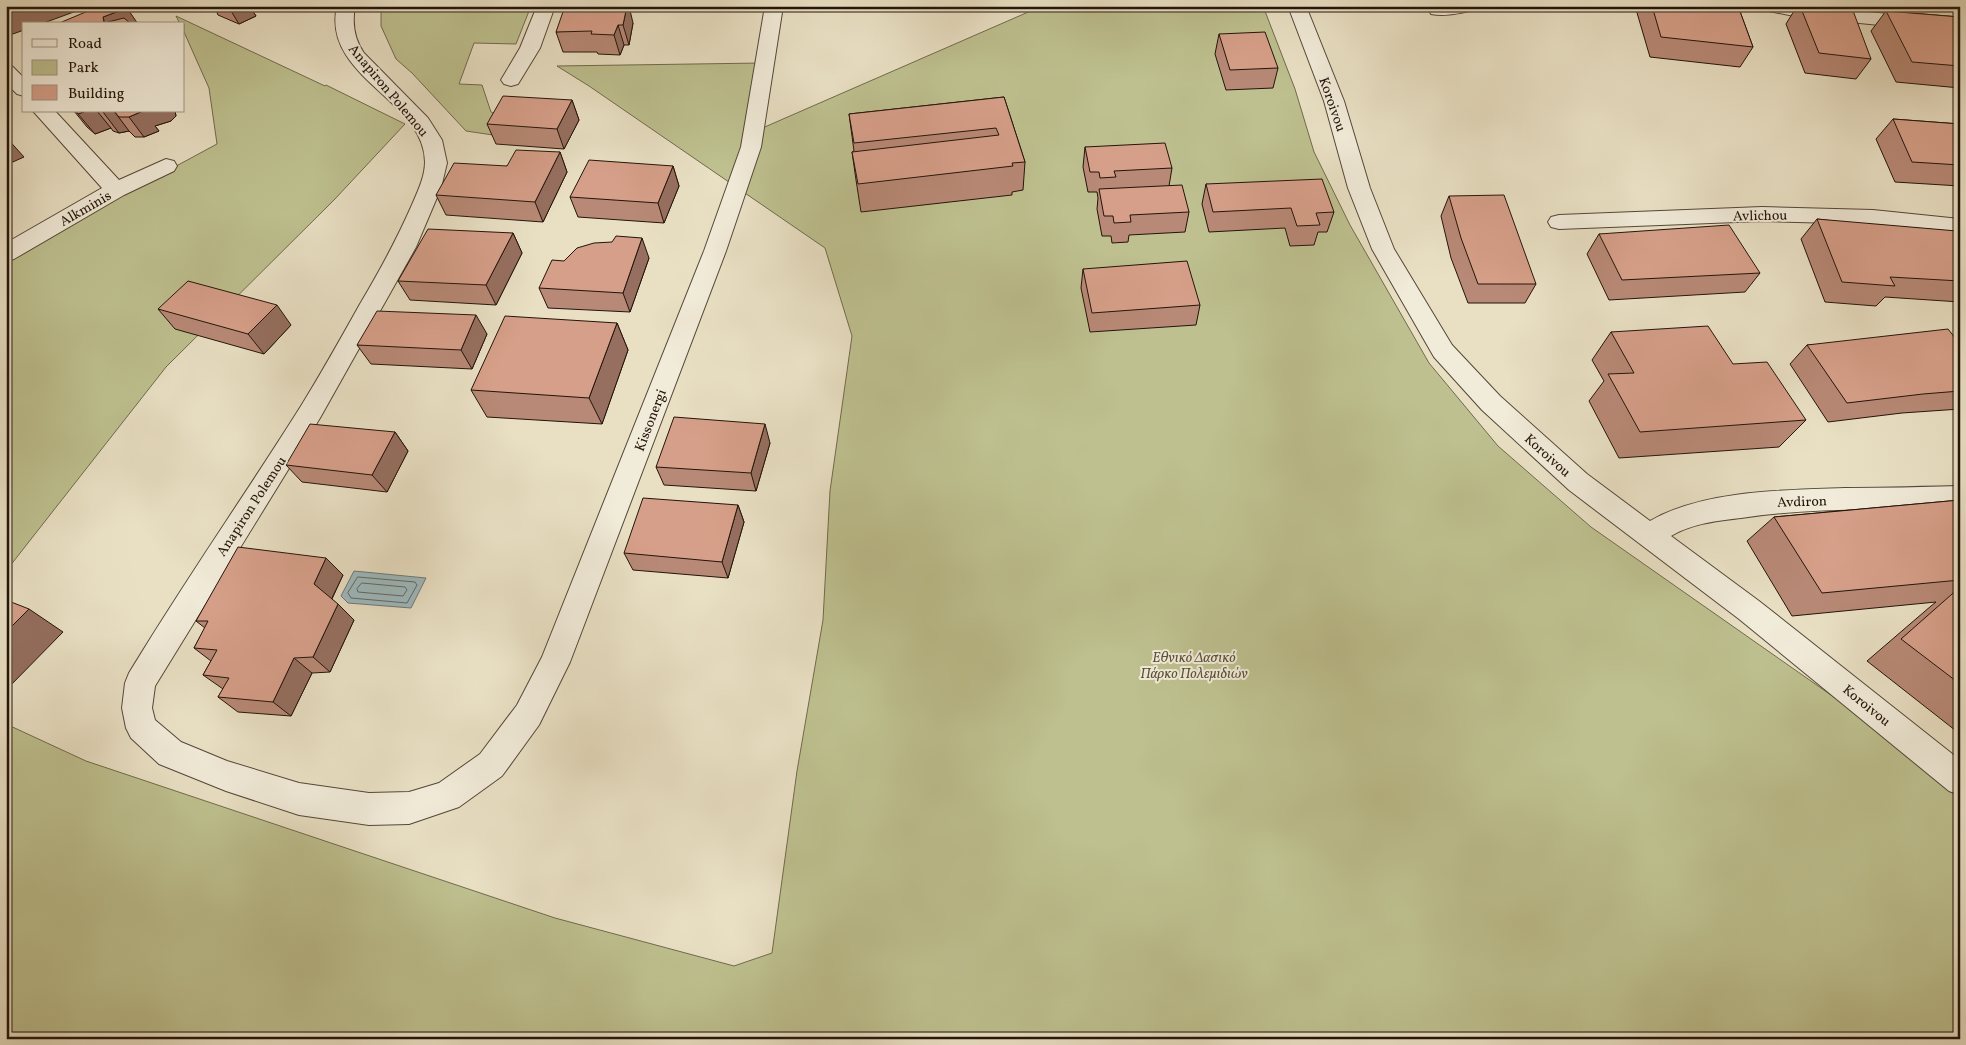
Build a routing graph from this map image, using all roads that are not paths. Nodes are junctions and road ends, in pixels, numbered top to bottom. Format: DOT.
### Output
graph roads {
  1 [pos="346,6"];
  2 [pos="546,6"];
  3 [pos="774,6"];
  4 [pos="1296,6"];
  5 [pos="1467,6"];
  6 [pos="1772,6"];
  7 [pos="1438,10"];
  8 [pos="1960,27"];
  9 [pos="6,71"];
  10 [pos="511,80"];
  11 [pos="22,88"];
  12 [pos="44,112"];
  13 [pos="166,166"];
  14 [pos="116,190"];
  15 [pos="1559,222"];
  16 [pos="1960,227"];
  17 [pos="6,253"];
  18 [pos="1960,497"];
  19 [pos="1650,535"];
  20 [pos="1960,780"];
  21 [pos="448,796"];
  1 -- 21 [label="street, Anapiron Polemou"];
  2 -- 10 [label="street"];
  3 -- 21 [label="street, Kissonergi"];
  4 -- 19 [label="street, Koroivou"];
  5 -- 7 [label="street"];
  6 -- 8 [label="street"];
  9 -- 11 [label="street"];
  12 -- 14 [label="street"];
  13 -- 14 [label="street, Alkminis"];
  14 -- 17 [label="street, Alkminis"];
  15 -- 16 [label="street, Avlichou"];
  18 -- 19 [label="street, Avdiron"];
  19 -- 20 [label="street, Koroivou"];
}
